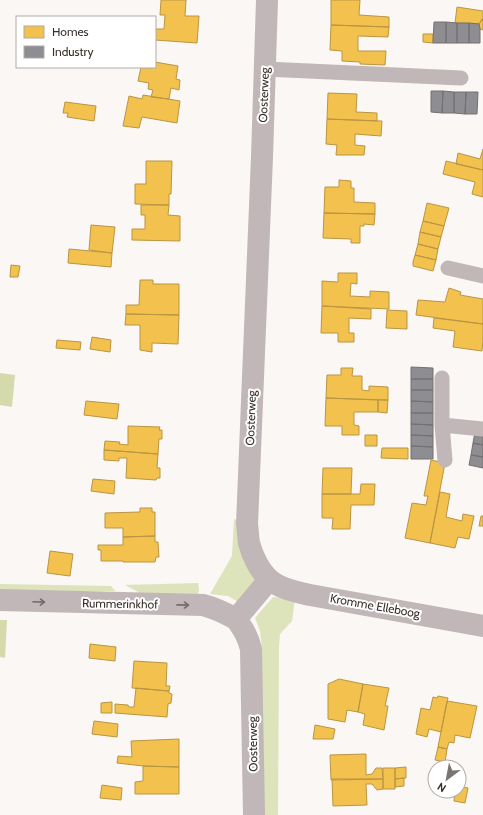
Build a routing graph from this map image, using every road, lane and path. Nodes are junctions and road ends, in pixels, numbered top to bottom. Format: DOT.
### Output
graph roads {
  1 [pos="267,0"];
  2 [pos="265,69"];
  3 [pos="461,78"];
  4 [pos="448,268"];
  5 [pos="483,276"];
  6 [pos="442,378"];
  7 [pos="442,425"];
  8 [pos="483,430"];
  9 [pos="445,460"];
  10 [pos="269,580"];
  11 [pos="0,600"];
  12 [pos="236,619"];
  13 [pos="483,626"];
  14 [pos="254,815"];
  1 -- 2 [label="street, Oosterweg"];
  2 -- 3 [label="lane"];
  2 -- 10 [label="street, Oosterweg"];
  4 -- 5 [label="lane"];
  6 -- 7 [label="lane"];
  7 -- 8 [label="lane"];
  7 -- 9 [label="lane"];
  10 -- 12 [label="street"];
  10 -- 13 [label="street, Kromme Elleboog"];
  11 -- 12 [label="street, Rummerinkhof, one-way"];
  12 -- 14 [label="street, Oosterweg"];
}
